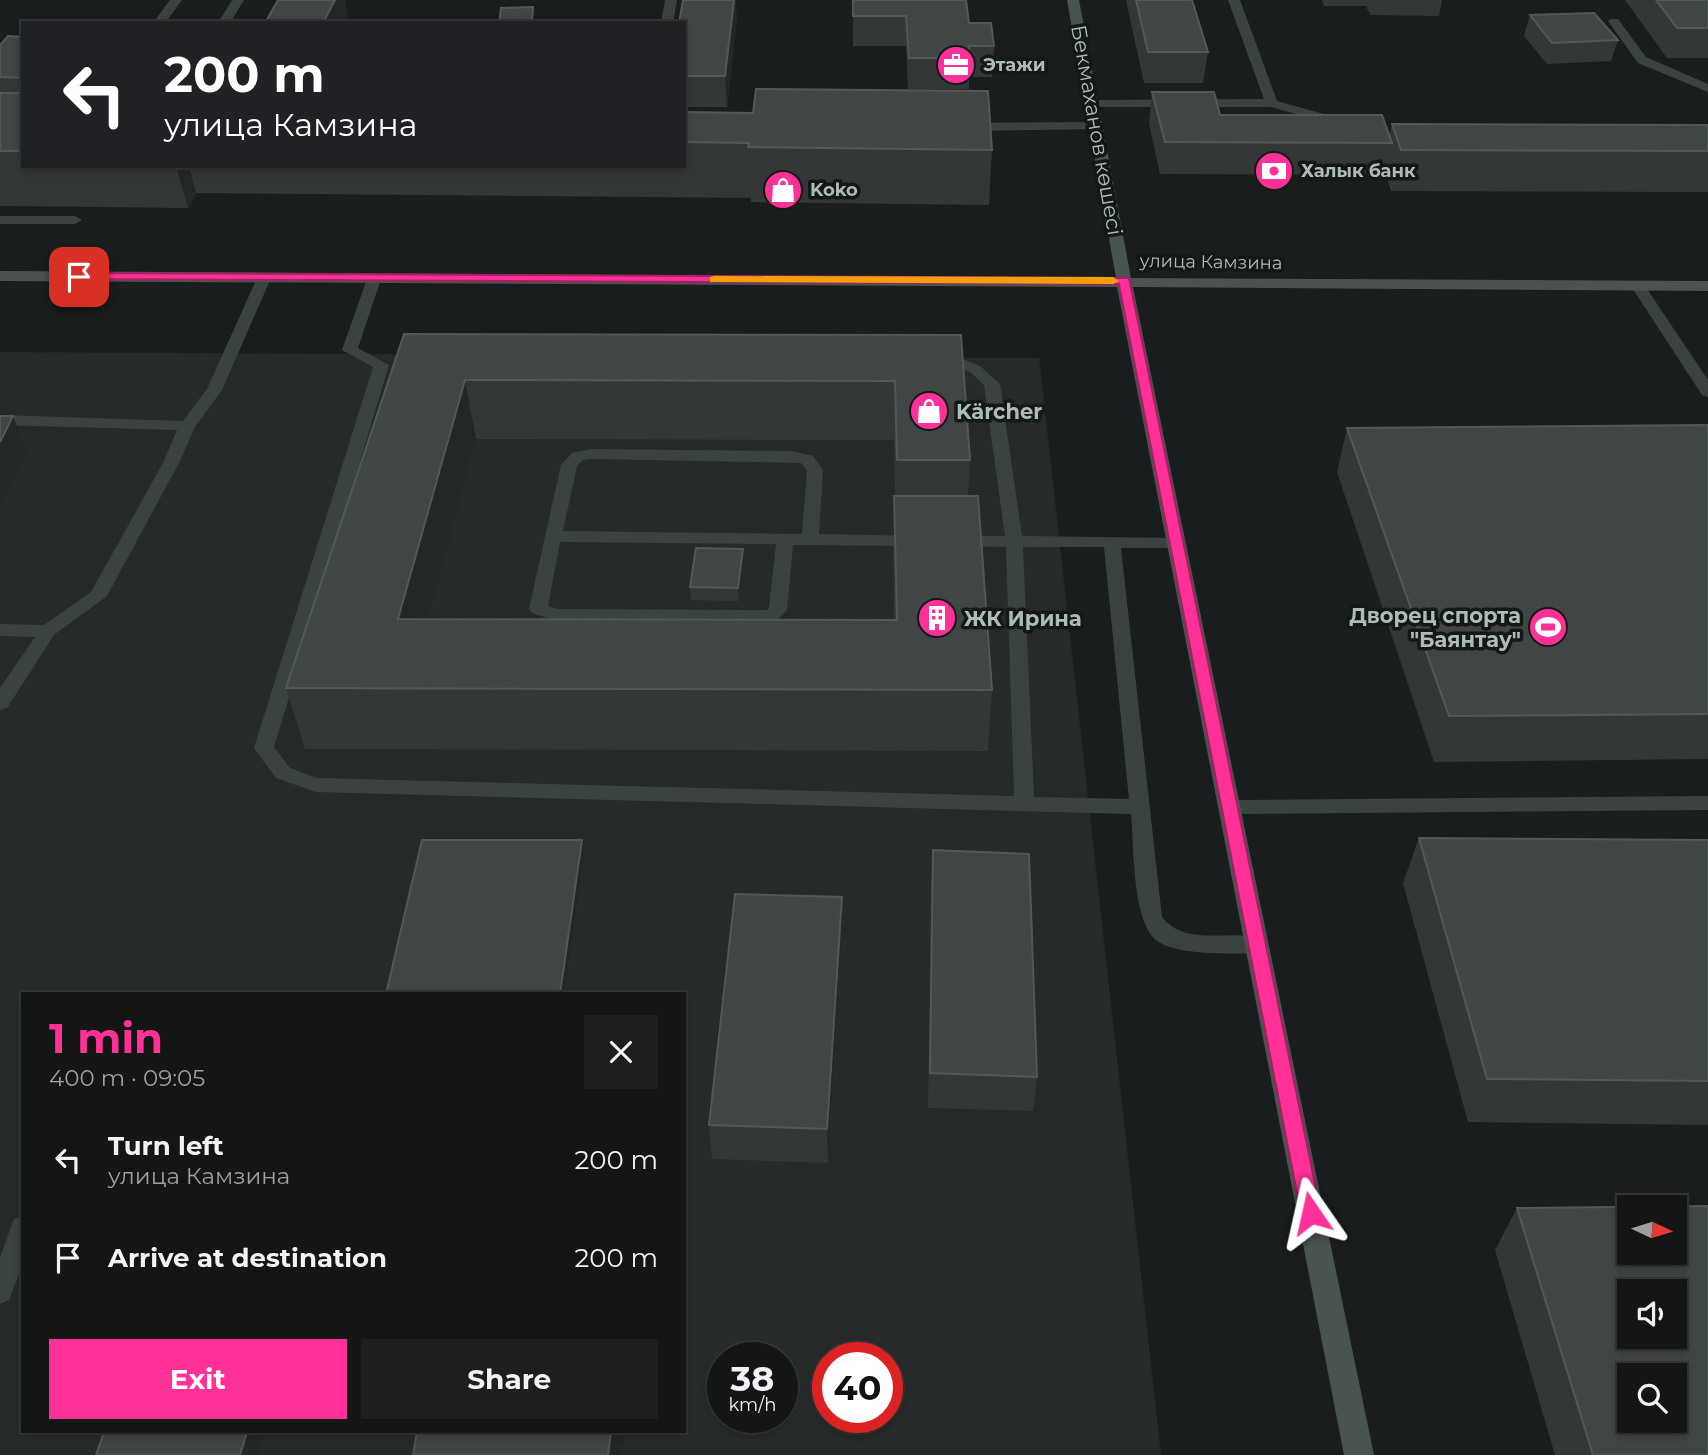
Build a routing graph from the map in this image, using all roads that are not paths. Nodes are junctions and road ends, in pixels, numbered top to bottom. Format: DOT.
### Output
graph roads {
  1 [pos="176,0"];
  2 [pos="238,0"];
  3 [pos="671,0"];
  4 [pos="1073,0"];
  5 [pos="1234,0"];
  6 [pos="1614,20"];
  7 [pos="160,21"];
  8 [pos="225,21"];
  9 [pos="667,21"];
  10 [pos="1708,88"];
  11 [pos="1272,103"];
  12 [pos="1092,104"];
  13 [pos="1096,126"];
  14 [pos="945,127"];
  15 [pos="1358,127"];
  16 [pos="0,220"];
  17 [pos="75,220"];
  18 [pos="0,276"];
  19 [pos="264,278"];
  20 [pos="374,279"];
  21 [pos="1124,281"];
  22 [pos="1638,286"];
  23 [pos="1708,286"];
  24 [pos="929,353"];
  25 [pos="401,361"];
  26 [pos="381,365"];
  27 [pos="1708,392"];
  28 [pos="0,420"];
  29 [pos="187,426"];
  30 [pos="553,536"];
  31 [pos="785,540"];
  32 [pos="810,540"];
  33 [pos="1014,541"];
  34 [pos="1112,542"];
  35 [pos="1177,543"];
  36 [pos="0,630"];
  37 [pos="48,631"];
  38 [pos="0,703"];
  39 [pos="1708,803"];
  40 [pos="1024,805"];
  41 [pos="1140,807"];
  42 [pos="1230,807"];
  43 [pos="1257,945"];
  44 [pos="21,1233"];
  45 [pos="0,1292"];
  46 [pos="1359,1455"];
  1 -- 7 [label="lane"];
  2 -- 8 [label="lane"];
  3 -- 9 [label="lane"];
  4 -- 12 [label="street, Бекмаханов көшесі"];
  5 -- 11 [label="lane"];
  6 -- 10 [label="lane"];
  11 -- 12 [label="lane"];
  11 -- 15 [label="lane"];
  12 -- 13 [label="street, Бекмаханов көшесі"];
  13 -- 14 [label="lane"];
  13 -- 21 [label="street, Бекмаханов көшесі"];
  16 -- 17 [label="lane"];
  18 -- 19 [label="street, улица Камзина"];
  19 -- 20 [label="street, улица Камзина"];
  19 -- 29 [label="lane"];
  20 -- 21 [label="street, улица Камзина"];
  20 -- 26 [label="lane"];
  21 -- 22 [label="street, улица Камзина"];
  21 -- 35 [label="street, Бекмаханов көшесі"];
  22 -- 23 [label="street, улица Камзина"];
  22 -- 27 [label="lane"];
  24 -- 33 [label="lane"];
  25 -- 26 [label="lane"];
  26 -- 40 [label="lane"];
  28 -- 29 [label="lane"];
  29 -- 37 [label="lane"];
  30 -- 31 [label="lane"];
  30 -- 31 [label="lane"];
  30 -- 32 [label="lane"];
  31 -- 32 [label="lane"];
  32 -- 33 [label="lane"];
  33 -- 34 [label="lane"];
  33 -- 40 [label="lane"];
  34 -- 35 [label="lane"];
  34 -- 41 [label="lane"];
  35 -- 42 [label="street, Бекмаханов көшесі"];
  36 -- 37 [label="lane"];
  37 -- 38 [label="lane"];
  39 -- 42 [label="lane"];
  40 -- 41 [label="lane"];
  41 -- 43 [label="lane"];
  42 -- 43 [label="street, Бекмаханов көшесі"];
  43 -- 46 [label="street, Бекмаханов көшесі"];
  44 -- 45 [label="lane"];
}
